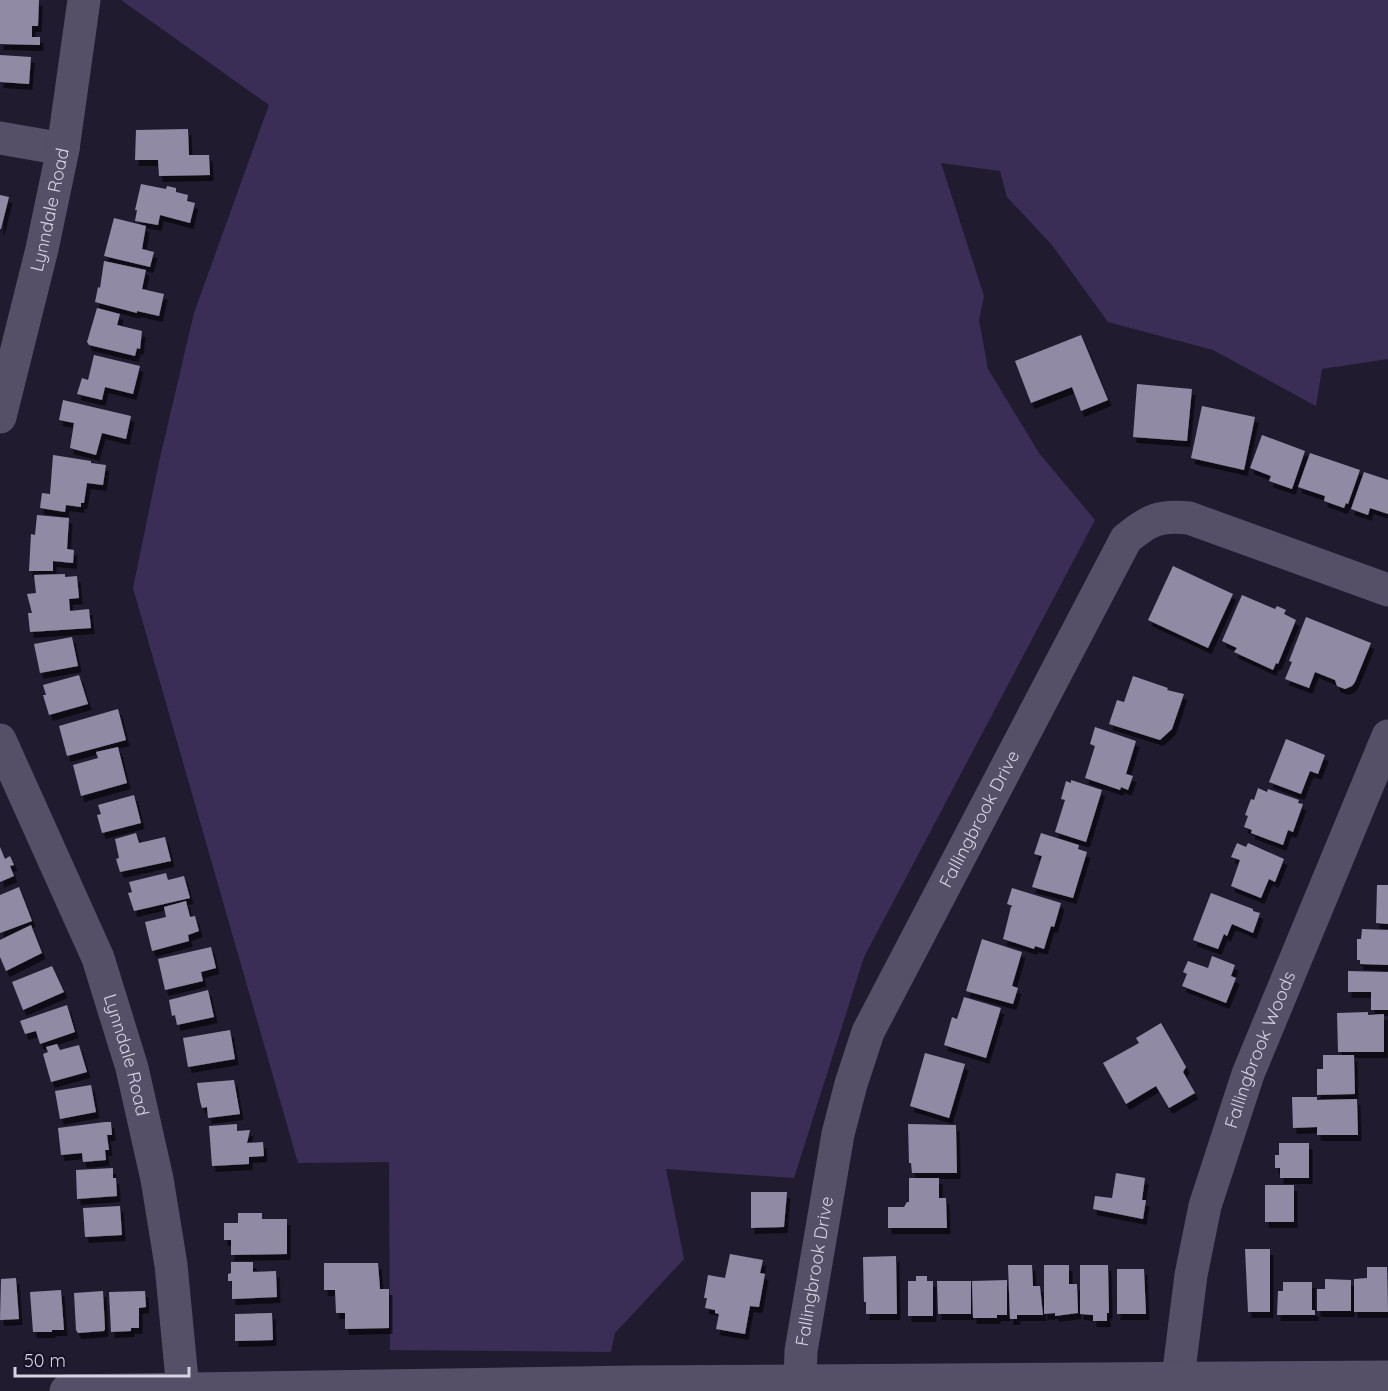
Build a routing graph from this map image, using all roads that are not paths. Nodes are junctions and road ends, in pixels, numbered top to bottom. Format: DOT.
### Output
graph roads {
  1 [pos="84,0"];
  2 [pos="0,138"];
  3 [pos="63,149"];
  4 [pos="0,417"];
  5 [pos="1388,590"];
  6 [pos="1388,736"];
  7 [pos="0,740"];
  8 [pos="1178,1378"];
  9 [pos="800,1381"];
  10 [pos="1374,1382"];
  11 [pos="183,1390"];
  12 [pos="66,1391"];
  1 -- 3 [label="street, Lynndale Road"];
  2 -- 3 [label="street"];
  3 -- 4 [label="street, Lynndale Road"];
  5 -- 9 [label="street, Fallingbrook Drive"];
  6 -- 8 [label="street, Fallingbrook Woods"];
  7 -- 11 [label="street, Lynndale Road"];
  8 -- 9 [label="street"];
  8 -- 10 [label="street"];
  9 -- 11 [label="street"];
  11 -- 12 [label="street"];
}
